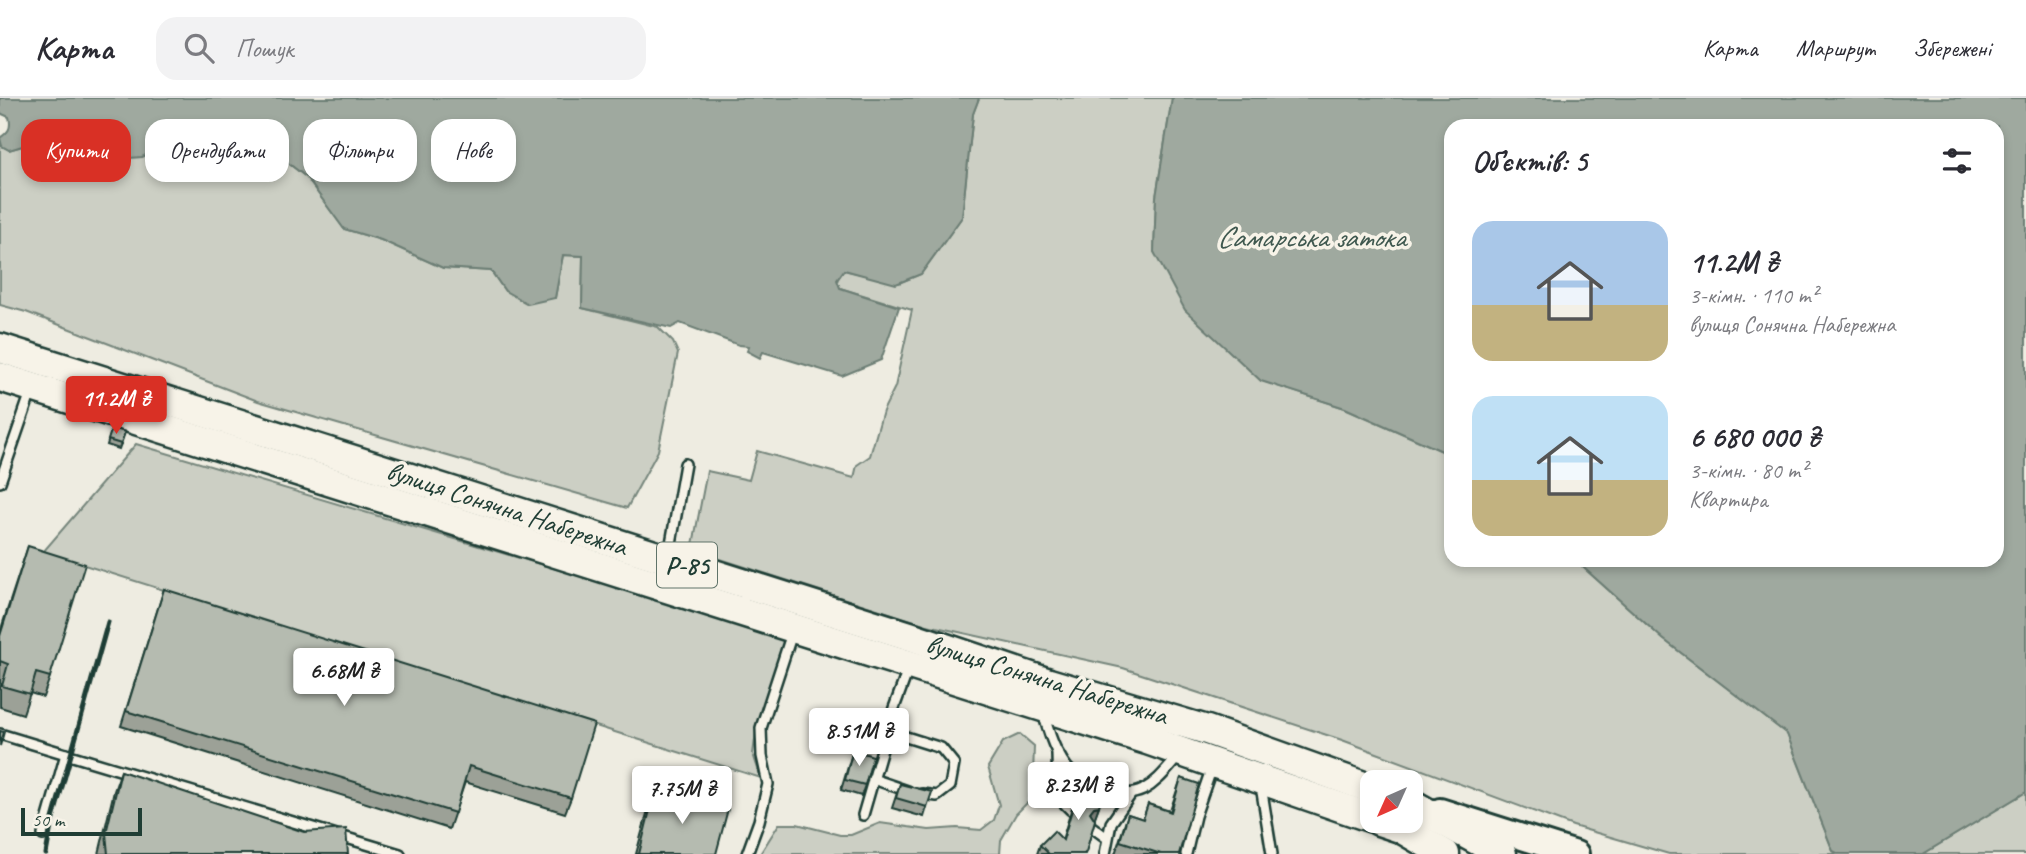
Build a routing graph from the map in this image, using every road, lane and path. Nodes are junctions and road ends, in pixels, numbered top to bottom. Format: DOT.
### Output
graph roads {
  1 [pos="0,348"];
  2 [pos="37,374"];
  3 [pos="0,377"];
  4 [pos="685,464"];
  5 [pos="0,482"];
  6 [pos="667,559"];
  7 [pos="793,628"];
  8 [pos="914,652"];
  9 [pos="1045,695"];
  10 [pos="887,731"];
  11 [pos="0,734"];
  12 [pos="1201,748"];
  13 [pos="1057,753"];
  14 [pos="66,754"];
  15 [pos="1259,777"];
  16 [pos="873,779"];
  17 [pos="1360,786"];
  18 [pos="1131,794"];
  19 [pos="1423,807"];
  20 [pos="1071,810"];
  21 [pos="1423,810"];
  22 [pos="1360,814"];
  23 [pos="863,815"];
  24 [pos="1092,827"];
  25 [pos="1409,833"];
  26 [pos="43,835"];
  27 [pos="1107,838"];
  28 [pos="400,854"];
  29 [pos="747,854"];
  30 [pos="1105,854"];
  31 [pos="1186,854"];
  32 [pos="1272,854"];
  33 [pos="1445,854"];
  34 [pos="1502,854"];
  35 [pos="1576,854"];
  1 -- 2 [label="main road, вулиця Сонячна Набережна / Р-85"];
  2 -- 3 [label="main road, вулиця Сонячна Набережна / Р-85"];
  2 -- 5 [label="lane"];
  2 -- 6 [label="main road, вулиця Сонячна Набережна / Р-85"];
  2 -- 7 [label="main road, вулиця Сонячна Набережна / Р-85"];
  4 -- 6 [label="lane"];
  6 -- 8 [label="main road, вулиця Сонячна Набережна / Р-85"];
  7 -- 8 [label="main road, вулиця Сонячна Набережна / Р-85"];
  7 -- 29 [label="lane"];
  8 -- 9 [label="main road, вулиця Сонячна Набережна / Р-85"];
  8 -- 10 [label="lane"];
  9 -- 12 [label="main road, вулиця Сонячна Набережна / Р-85"];
  9 -- 13 [label="lane"];
  10 -- 16 [label="lane"];
  10 -- 16 [label="lane"];
  11 -- 14 [label="lane"];
  12 -- 15 [label="main road, вулиця Сонячна Набережна / Р-85"];
  12 -- 17 [label="main road, вулиця Сонячна Набережна / Р-85"];
  12 -- 18 [label="lane"];
  12 -- 31 [label="lane"];
  13 -- 18 [label="lane"];
  13 -- 20 [label="lane"];
  14 -- 26 [label="lane"];
  14 -- 28 [label="lane"];
  15 -- 22 [label="main road, вулиця Сонячна Набережна / Р-85"];
  15 -- 32 [label="lane"];
  16 -- 23 [label="lane"];
  18 -- 27 [label="lane"];
  19 -- 35 [label="main road"];
  21 -- 34 [label="main road"];
  24 -- 27 [label="lane"];
  25 -- 33 [label="main road"];
  27 -- 30 [label="lane"];
}
